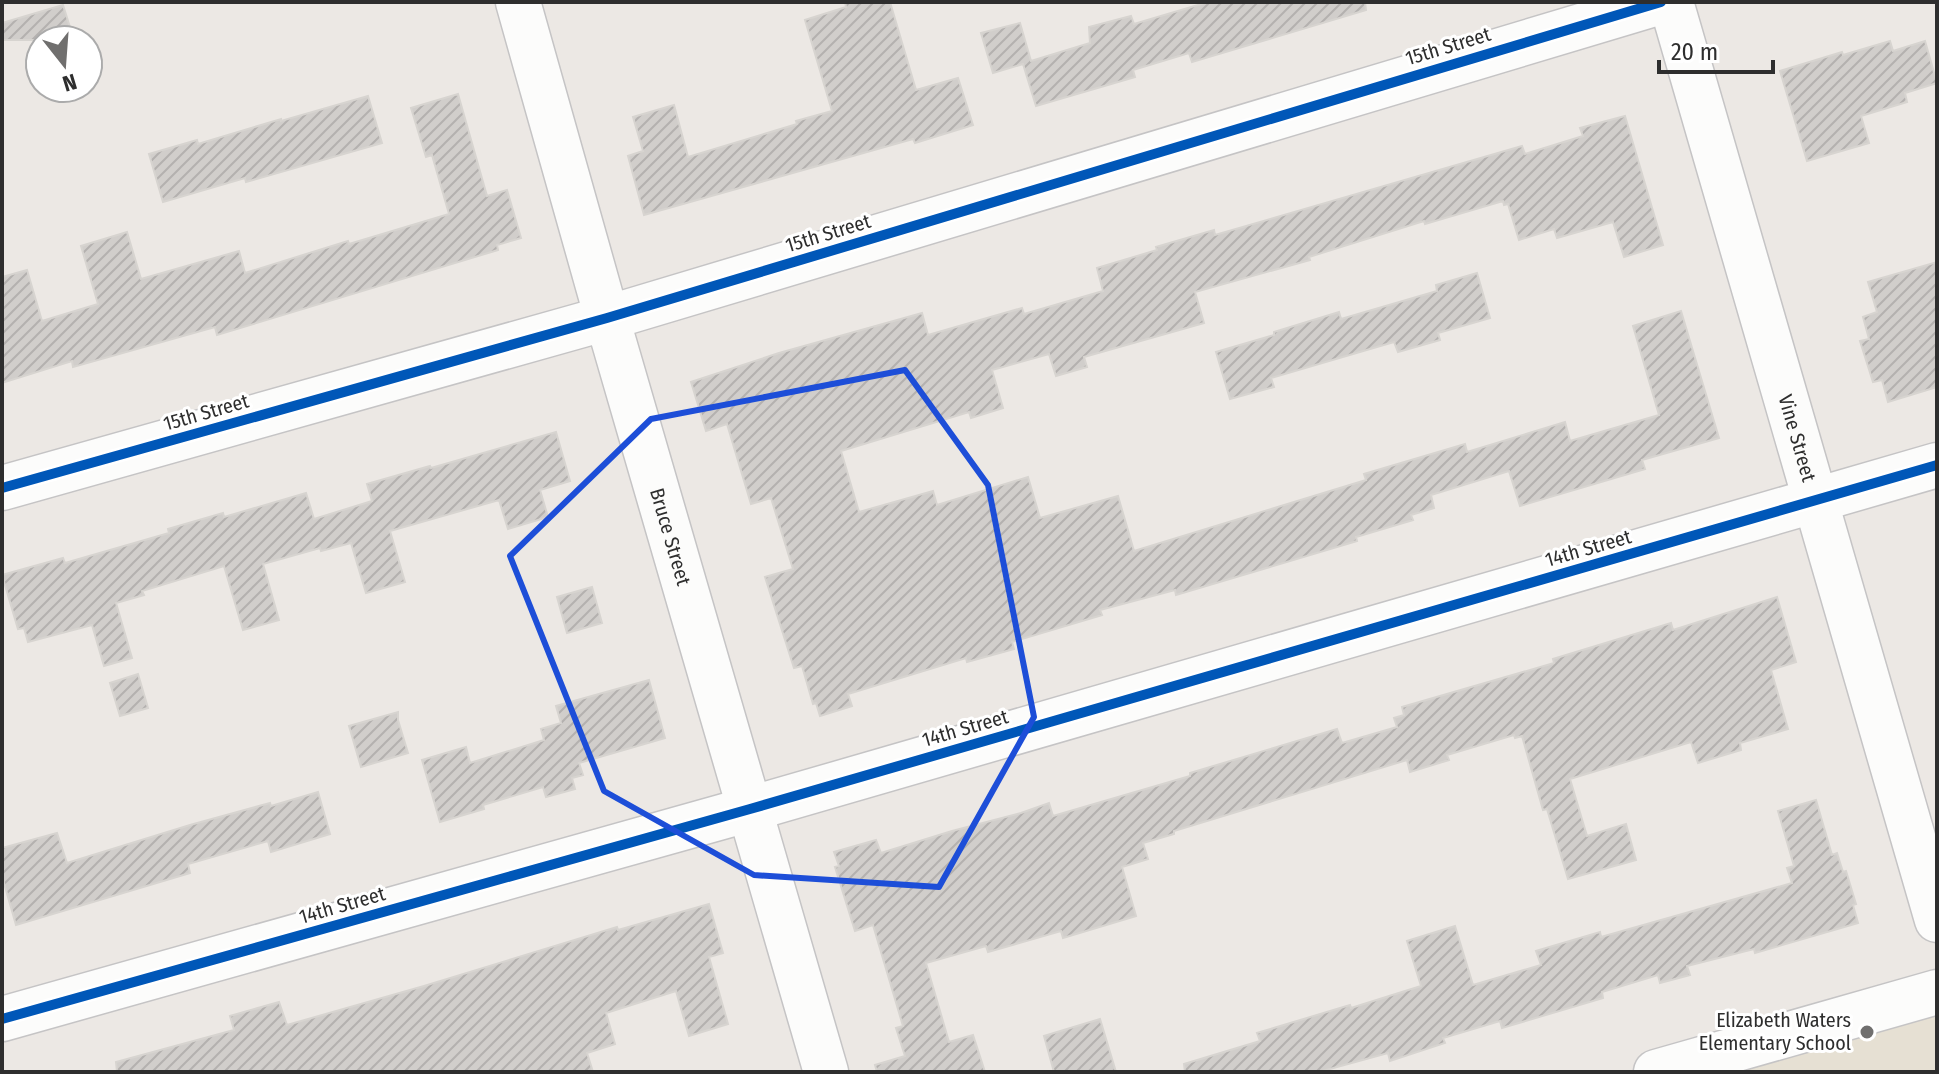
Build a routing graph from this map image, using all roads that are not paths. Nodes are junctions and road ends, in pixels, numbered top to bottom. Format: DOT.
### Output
graph roads {
  1 [pos="518,2"];
  2 [pos="1661,2"];
  3 [pos="1671,2"];
  4 [pos="607,318"];
  5 [pos="1937,465"];
  6 [pos="2,488"];
  7 [pos="1815,501"];
  8 [pos="750,809"];
  9 [pos="1937,920"];
  10 [pos="1937,992"];
  11 [pos="2,1019"];
  12 [pos="826,1072"];
  13 [pos="1656,1072"];
  1 -- 4 [label="street, Bruce Street"];
  2 -- 4 [label="street, 15th Street"];
  3 -- 7 [label="street, Vine Street"];
  4 -- 6 [label="street, 15th Street"];
  4 -- 8 [label="street, Bruce Street"];
  5 -- 7 [label="street, 14th Street"];
  7 -- 8 [label="street, 14th Street"];
  7 -- 9 [label="street, Vine Street"];
  8 -- 11 [label="street, 14th Street"];
  8 -- 12 [label="street, Bruce Street"];
  10 -- 13 [label="street"];
}
